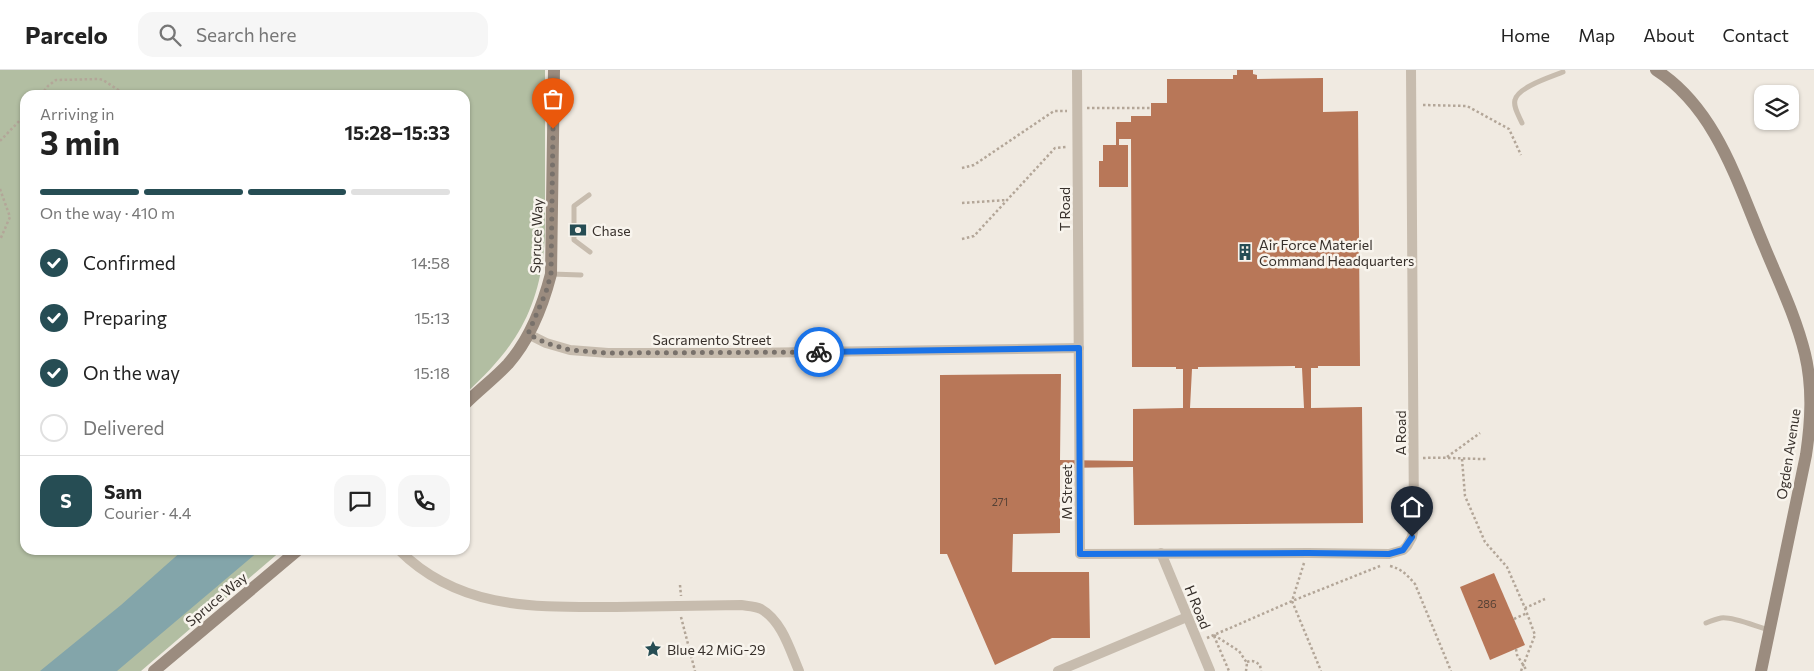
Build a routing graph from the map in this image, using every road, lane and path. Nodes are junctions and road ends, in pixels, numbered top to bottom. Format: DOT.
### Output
graph roads {
  1 [pos="554,70"];
  2 [pos="1077,70"];
  3 [pos="1411,70"];
  4 [pos="1656,70"];
  5 [pos="1565,71"];
  6 [pos="46,90"];
  7 [pos="118,90"];
  8 [pos="1411,105"];
  9 [pos="1151,108"];
  10 [pos="1077,110"];
  11 [pos="20,120"];
  12 [pos="1522,123"];
  13 [pos="0,141"];
  14 [pos="1078,147"];
  15 [pos="1521,155"];
  16 [pos="962,168"];
  17 [pos="0,189"];
  18 [pos="589,195"];
  19 [pos="1007,200"];
  20 [pos="962,203"];
  21 [pos="962,239"];
  22 [pos="0,240"];
  23 [pos="590,252"];
  24 [pos="551,274"];
  25 [pos="581,275"];
  26 [pos="528,334"];
  27 [pos="1079,348"];
  28 [pos="470,399"];
  29 [pos="1480,433"];
  30 [pos="1447,457"];
  31 [pos="1414,458"];
  32 [pos="1487,459"];
  33 [pos="1462,460"];
  34 [pos="1161,553"];
  35 [pos="1308,553"];
  36 [pos="292,555"];
  37 [pos="404,555"];
  38 [pos="680,585"];
  39 [pos="1545,599"];
  40 [pos="1292,601"];
  41 [pos="681,606"];
  42 [pos="1524,608"];
  43 [pos="1527,614"];
  44 [pos="1187,617"];
  45 [pos="1514,619"];
  46 [pos="1706,623"];
  47 [pos="1769,630"];
  48 [pos="1214,635"];
  49 [pos="1198,642"];
  50 [pos="1516,648"];
  51 [pos="1247,662"];
  52 [pos="1523,666"];
  53 [pos="154,671"];
  54 [pos="695,671"];
  55 [pos="799,671"];
  56 [pos="1058,671"];
  57 [pos="1210,671"];
  58 [pos="1229,671"];
  59 [pos="1246,671"];
  60 [pos="1261,671"];
  61 [pos="1321,671"];
  62 [pos="1452,671"];
  63 [pos="1521,671"];
  64 [pos="1527,671"];
  65 [pos="1761,671"];
  1 -- 24 [label="street, Spruce Way"];
  2 -- 10 [label="street, T Road"];
  3 -- 8 [label="street, A Road"];
  4 -- 47 [label="street, Ogden Avenue"];
  5 -- 12 [label="lane"];
  6 -- 7 [label="path"];
  8 -- 15 [label="path"];
  8 -- 31 [label="street, A Road"];
  9 -- 10 [label="path"];
  10 -- 14 [label="street, T Road"];
  10 -- 16 [label="path"];
  11 -- 13 [label="path"];
  14 -- 19 [label="path"];
  14 -- 27 [label="street, T Road"];
  17 -- 22 [label="path"];
  18 -- 23 [label="lane"];
  19 -- 20 [label="path"];
  19 -- 21 [label="path"];
  24 -- 25 [label="lane"];
  24 -- 26 [label="street, Spruce Way"];
  26 -- 27 [label="street, Sacramento Street"];
  26 -- 28 [label="street, Spruce Way"];
  27 -- 34 [label="street, M Street"];
  29 -- 30 [label="path"];
  30 -- 31 [label="path"];
  30 -- 33 [label="path"];
  31 -- 35 [label="street, A Road"];
  32 -- 33 [label="path"];
  33 -- 42 [label="path"];
  34 -- 35 [label="street, A Road"];
  34 -- 44 [label="street, H Road"];
  35 -- 40 [label="path"];
  36 -- 53 [label="street, Spruce Way"];
  37 -- 41 [label="street"];
  38 -- 41 [label="path"];
  39 -- 42 [label="path"];
  40 -- 48 [label="path"];
  40 -- 61 [label="path"];
  40 -- 62 [label="path"];
  41 -- 54 [label="path"];
  41 -- 55 [label="street"];
  42 -- 43 [label="path"];
  43 -- 45 [label="path"];
  43 -- 52 [label="path"];
  44 -- 49 [label="street, H Road"];
  44 -- 56 [label="street"];
  46 -- 47 [label="lane"];
  47 -- 65 [label="street, Ogden Avenue"];
  48 -- 49 [label="path"];
  48 -- 51 [label="path"];
  48 -- 58 [label="path"];
  49 -- 57 [label="street, H Road"];
  50 -- 52 [label="path"];
  51 -- 59 [label="path"];
  51 -- 60 [label="path"];
  52 -- 63 [label="path"];
  52 -- 64 [label="path"];
}
